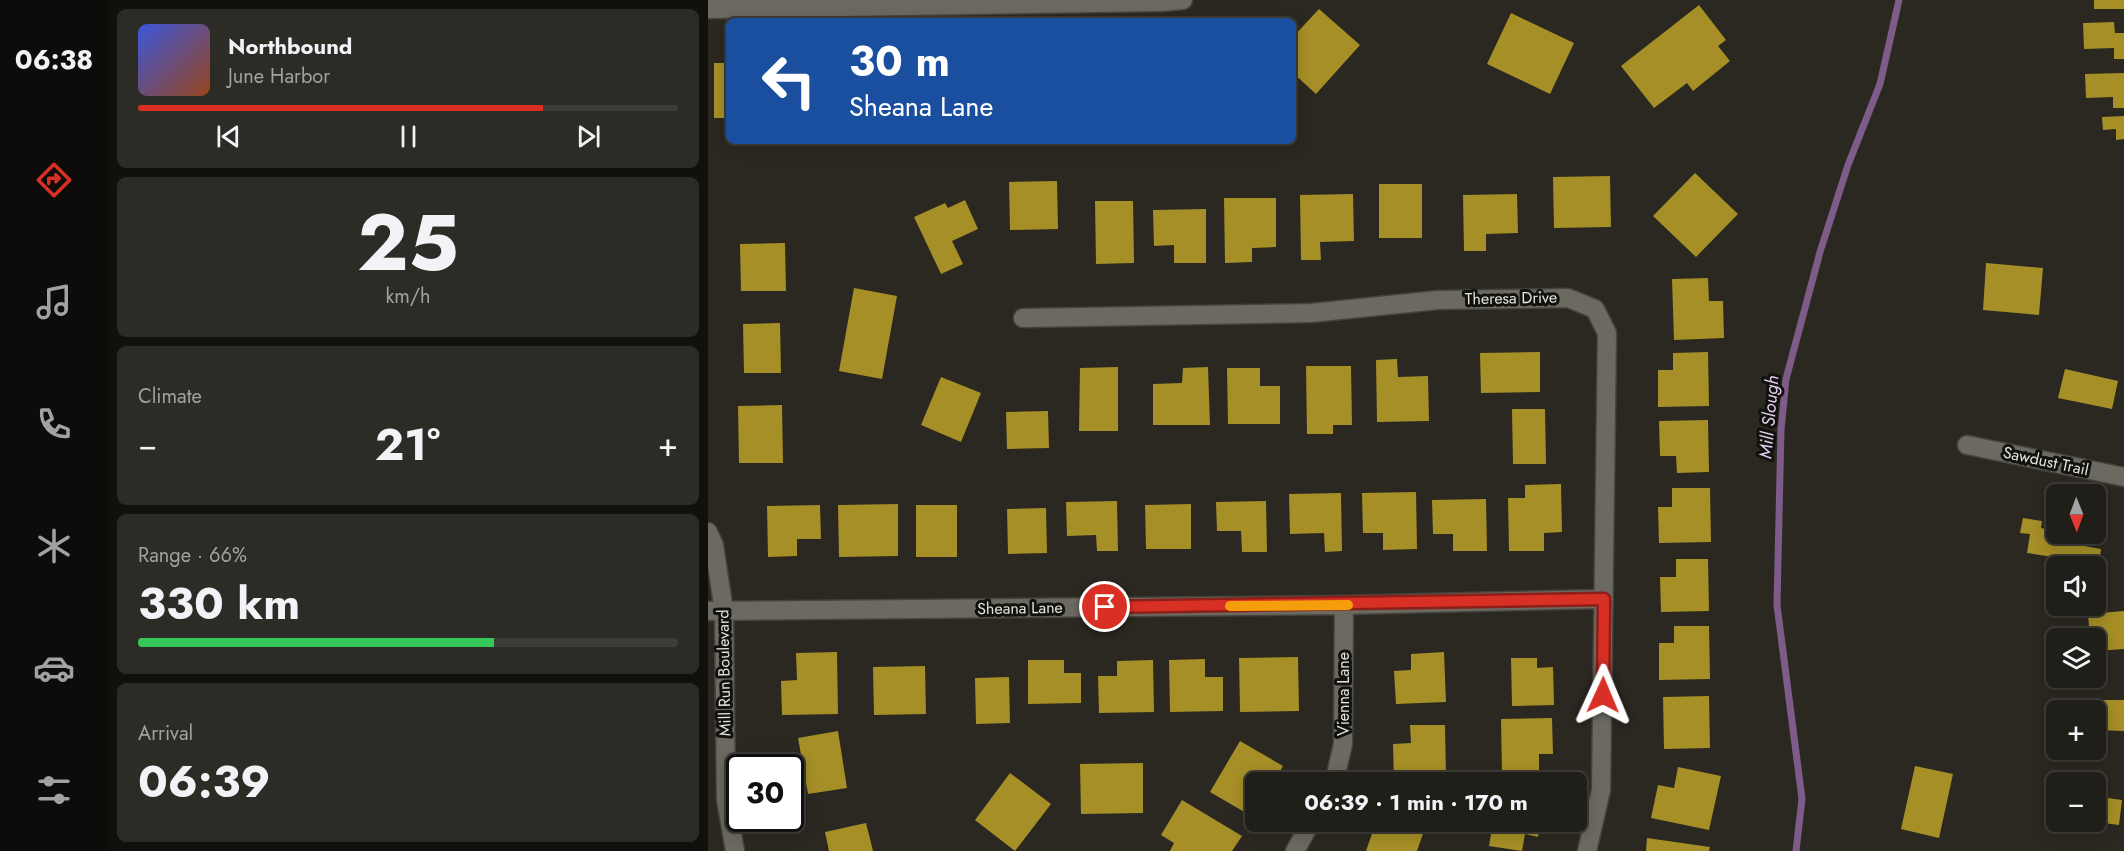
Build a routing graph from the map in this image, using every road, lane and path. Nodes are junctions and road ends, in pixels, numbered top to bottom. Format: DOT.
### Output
graph roads {
  1 [pos="1183,0"];
  2 [pos="708,9"];
  3 [pos="1023,318"];
  4 [pos="1967,445"];
  5 [pos="2124,477"];
  6 [pos="708,532"];
  7 [pos="1604,599"];
  8 [pos="1344,605"];
  9 [pos="716,611"];
  10 [pos="1337,772"];
  11 [pos="1305,832"];
  12 [pos="735,851"];
  13 [pos="1295,851"];
  14 [pos="1587,851"];
  1 -- 2 [label="street"];
  3 -- 7 [label="street, Theresa Drive"];
  4 -- 5 [label="street, Sawdust Trail"];
  6 -- 9 [label="street, Mill Run Boulevard"];
  7 -- 8 [label="street, Sheana Lane"];
  7 -- 14 [label="street, Theresa Drive"];
  8 -- 9 [label="street, Sheana Lane"];
  8 -- 10 [label="street, Vienna Lane"];
  9 -- 12 [label="street, Mill Run Boulevard"];
  11 -- 13 [label="street"];
}
